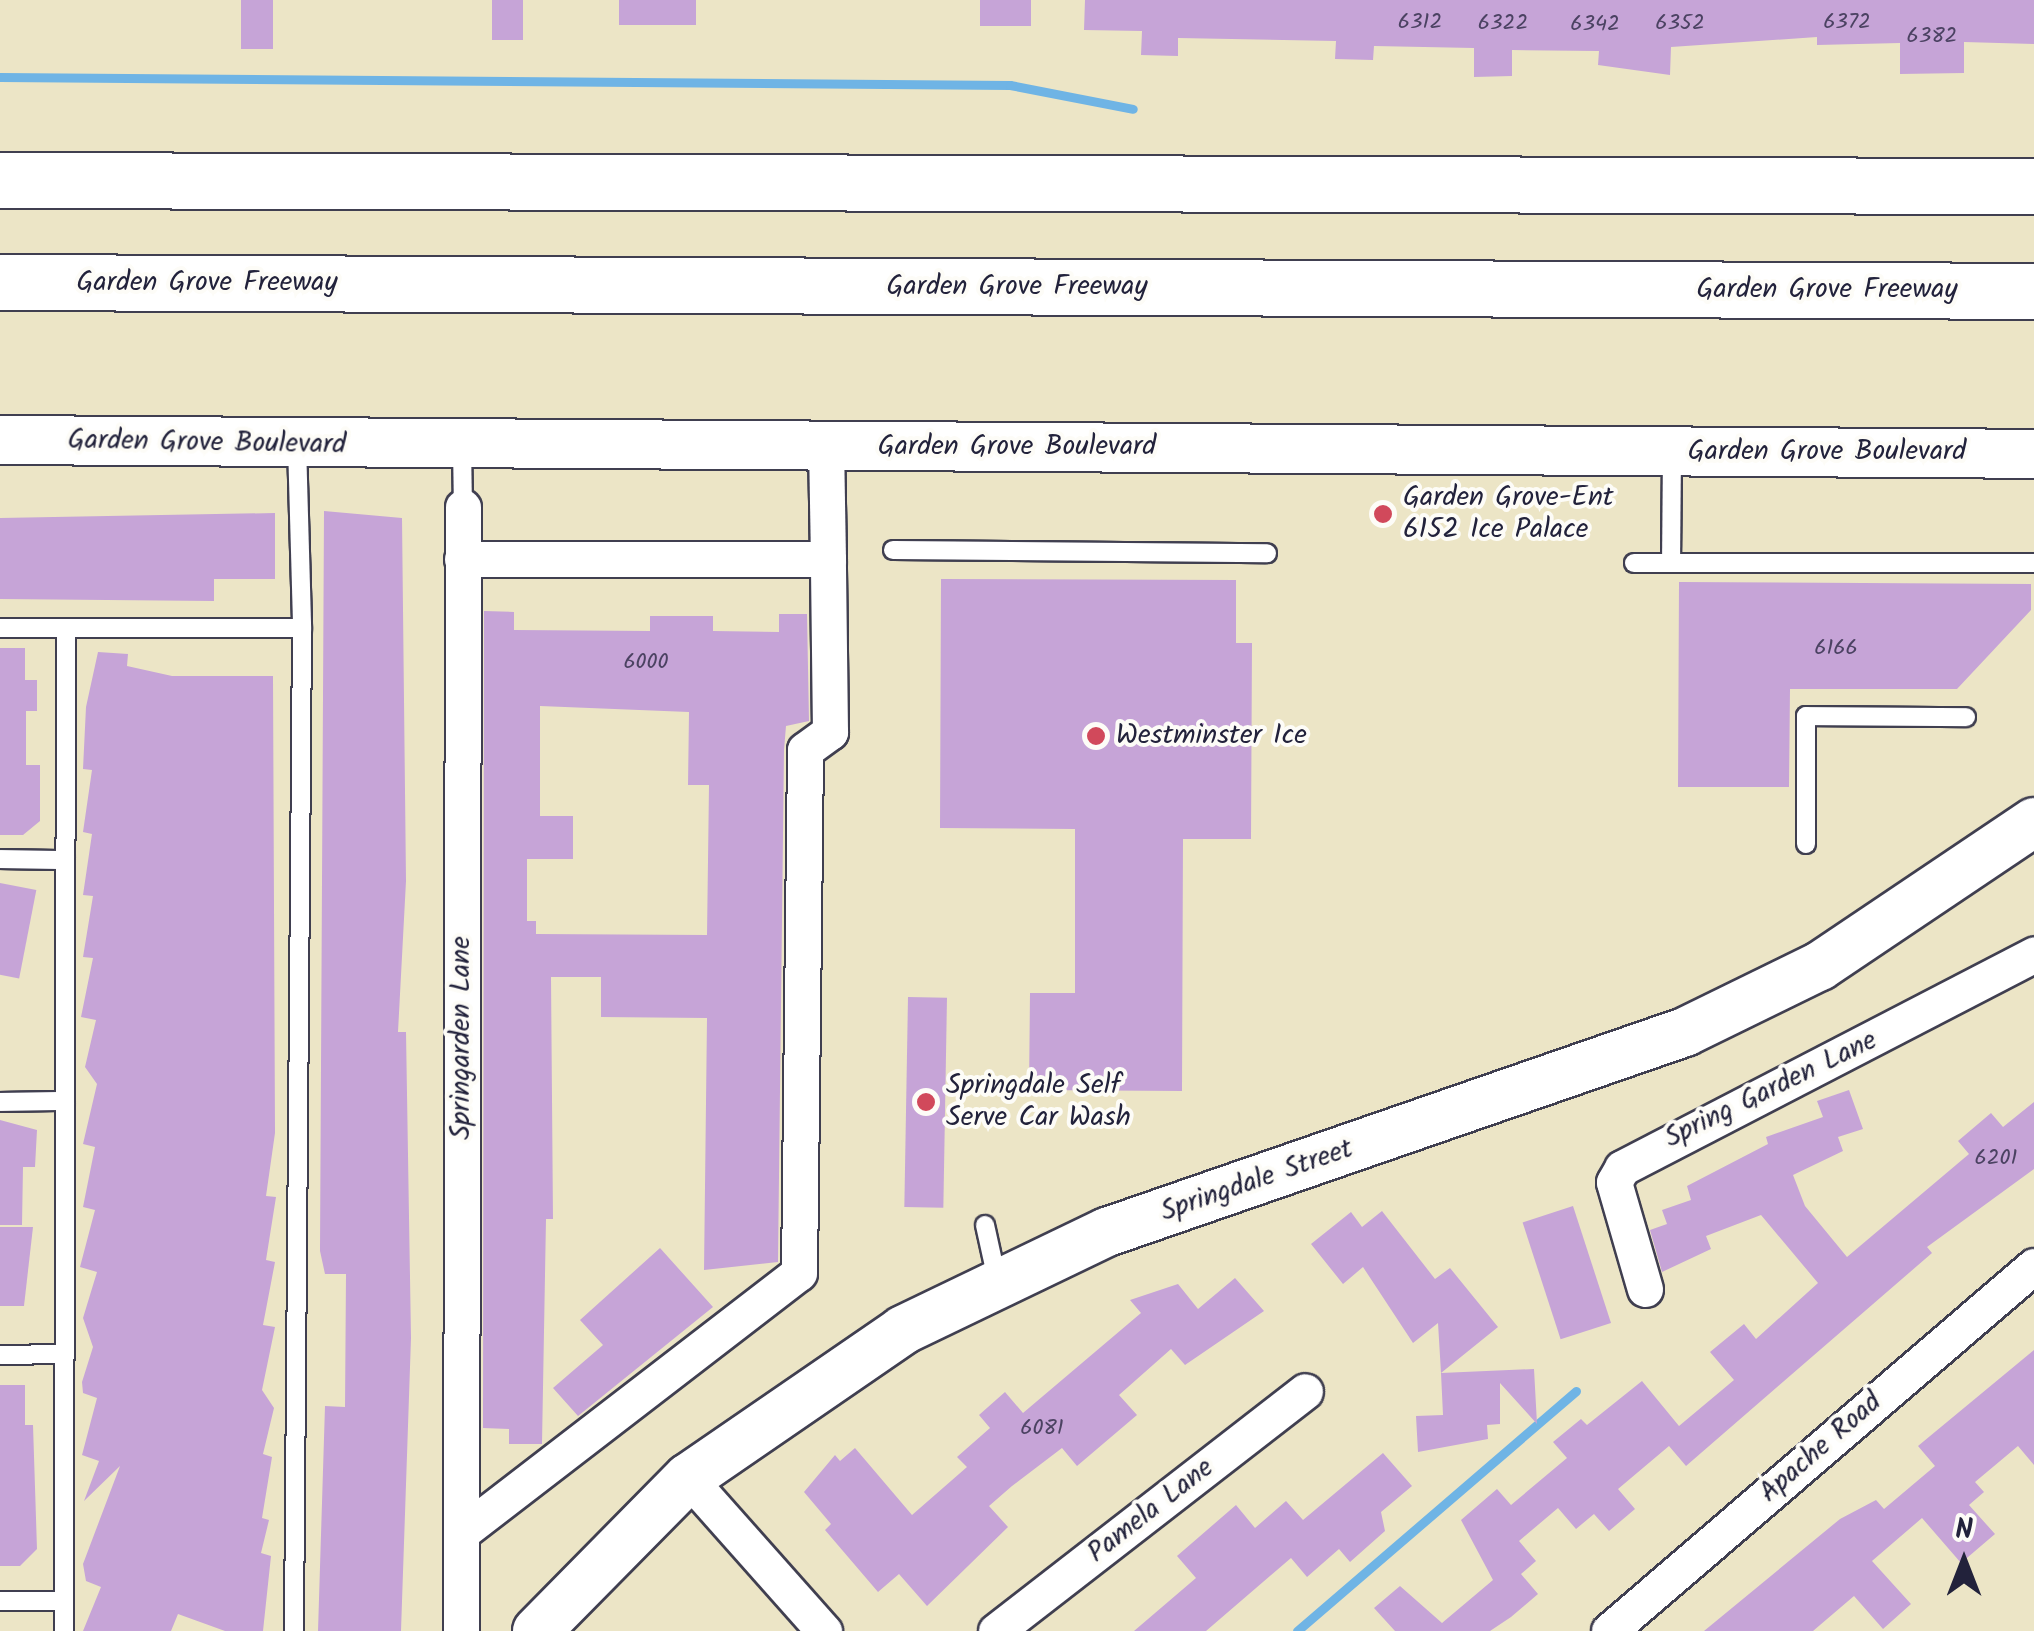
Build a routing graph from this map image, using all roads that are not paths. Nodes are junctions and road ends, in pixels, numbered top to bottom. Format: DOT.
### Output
graph roads {
  1 [pos="0,180"];
  2 [pos="2034,186"];
  3 [pos="0,282"];
  4 [pos="2034,291"];
  5 [pos="0,440"];
  6 [pos="296,444"];
  7 [pos="462,446"];
  8 [pos="826,446"];
  9 [pos="1672,452"];
  10 [pos="2034,454"];
  11 [pos="462,507"];
  12 [pos="894,550"];
  13 [pos="1267,554"];
  14 [pos="462,559"];
  15 [pos="828,559"];
  16 [pos="1634,563"];
  17 [pos="1671,563"];
  18 [pos="2034,563"];
  19 [pos="0,628"];
  20 [pos="66,628"];
  21 [pos="302,628"];
  22 [pos="1966,717"];
  23 [pos="2034,822"];
  24 [pos="1806,844"];
  25 [pos="0,859"];
  26 [pos="65,860"];
  27 [pos="2034,954"];
  28 [pos="65,1101"];
  29 [pos="0,1102"];
  30 [pos="985,1225"];
  31 [pos="2034,1266"];
  32 [pos="998,1285"];
  33 [pos="1645,1290"];
  34 [pos="64,1354"];
  35 [pos="0,1355"];
  36 [pos="1305,1392"];
  37 [pos="688,1478"];
  38 [pos="461,1533"];
  39 [pos="0,1601"];
  40 [pos="64,1601"];
  41 [pos="64,1631"];
  42 [pos="294,1631"];
  43 [pos="461,1631"];
  44 [pos="537,1631"];
  45 [pos="824,1631"];
  46 [pos="996,1631"];
  47 [pos="1609,1631"];
  1 -- 2 [label="highway"];
  3 -- 4 [label="highway, Garden Grove Freeway"];
  5 -- 6 [label="main road, Garden Grove Boulevard"];
  6 -- 7 [label="main road, Garden Grove Boulevard"];
  6 -- 21 [label="lane"];
  7 -- 8 [label="main road, Garden Grove Boulevard"];
  7 -- 11 [label="lane, Springarden Lane"];
  8 -- 9 [label="main road, Garden Grove Boulevard"];
  8 -- 15 [label="street"];
  9 -- 10 [label="main road, Garden Grove Boulevard"];
  9 -- 17 [label="lane"];
  11 -- 14 [label="street, Springarden Lane"];
  12 -- 13 [label="lane"];
  14 -- 15 [label="street"];
  14 -- 38 [label="street, Springarden Lane"];
  15 -- 38 [label="street"];
  16 -- 17 [label="lane"];
  17 -- 18 [label="lane"];
  19 -- 20 [label="lane"];
  20 -- 21 [label="lane"];
  20 -- 26 [label="lane"];
  21 -- 42 [label="lane"];
  22 -- 24 [label="lane"];
  23 -- 32 [label="main road, Springdale Street"];
  25 -- 26 [label="lane"];
  26 -- 28 [label="lane"];
  27 -- 33 [label="street, Spring Garden Lane"];
  28 -- 29 [label="lane"];
  28 -- 34 [label="lane"];
  30 -- 32 [label="lane"];
  31 -- 47 [label="street, Apache Road"];
  32 -- 37 [label="main road, Springdale Street"];
  34 -- 35 [label="lane"];
  34 -- 40 [label="lane"];
  36 -- 46 [label="street, Pamela Lane"];
  37 -- 44 [label="main road, Springdale Street"];
  37 -- 45 [label="street"];
  38 -- 43 [label="street, Springarden Lane"];
  39 -- 40 [label="lane"];
  40 -- 41 [label="lane"];
}
